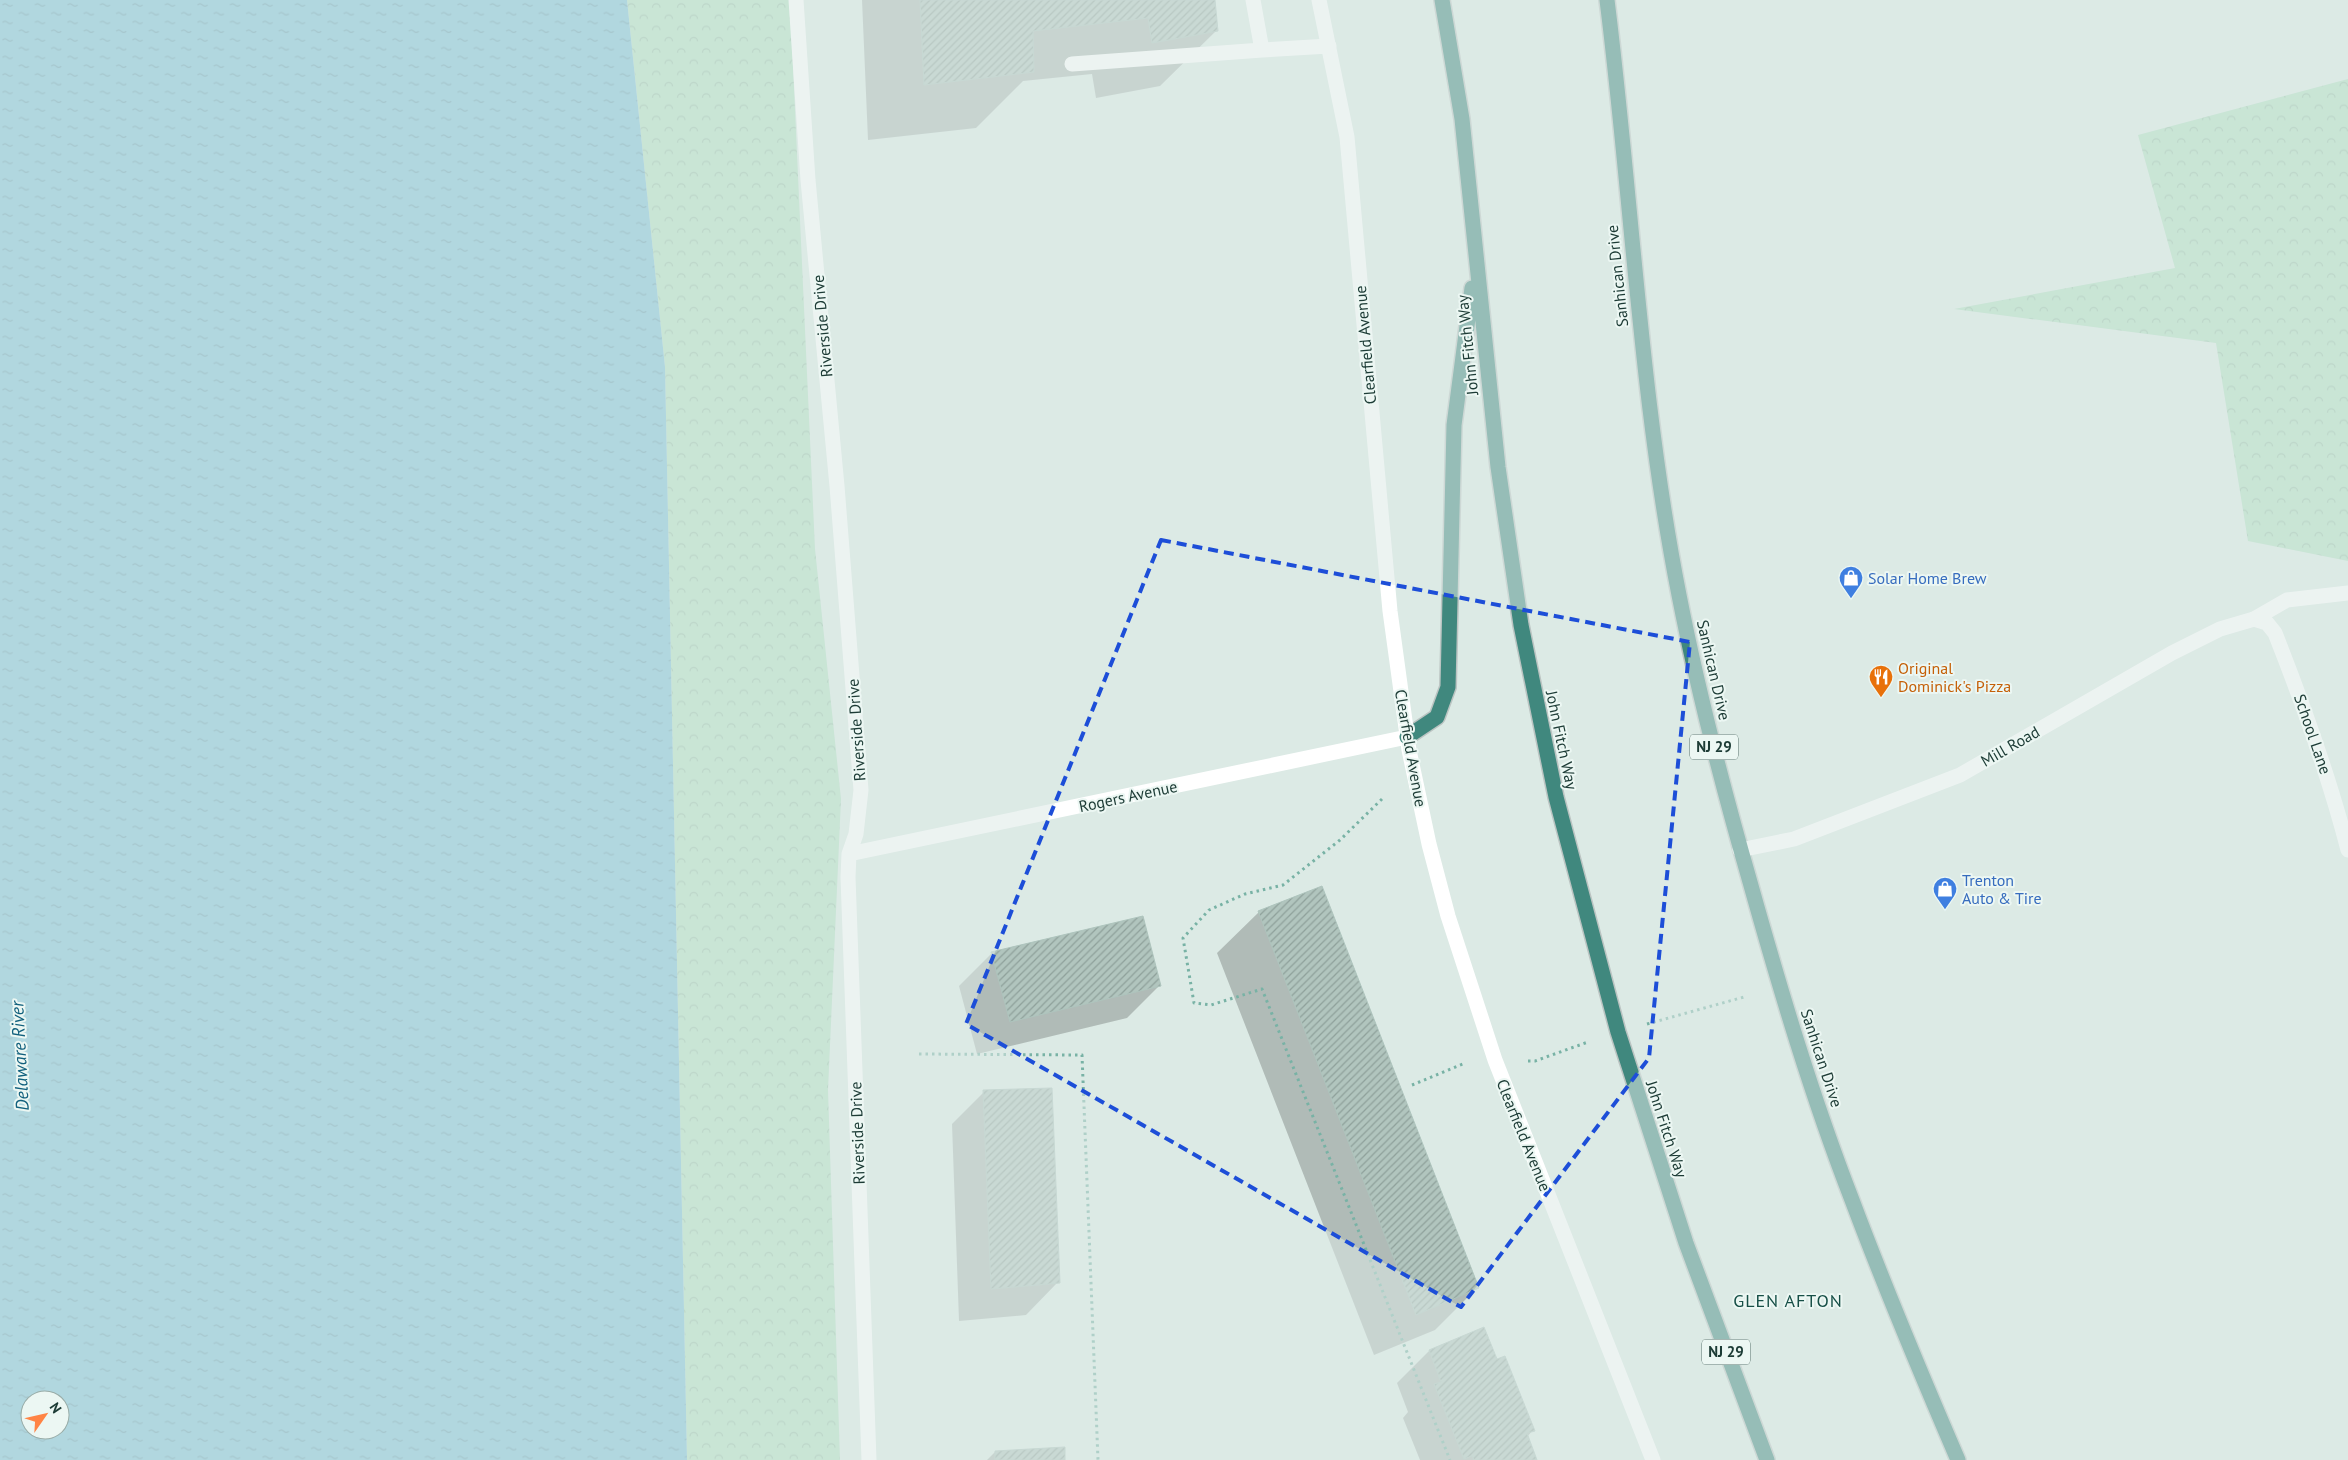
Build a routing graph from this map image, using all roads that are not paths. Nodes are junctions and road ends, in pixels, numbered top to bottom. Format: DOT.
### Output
graph roads {
  1 [pos="796,0"];
  2 [pos="1253,0"];
  3 [pos="1319,0"];
  4 [pos="1442,0"];
  5 [pos="1609,3"];
  6 [pos="1329,46"];
  7 [pos="1262,50"];
  8 [pos="1072,64"];
  9 [pos="1475,264"];
  10 [pos="2348,593"];
  11 [pos="2261,621"];
  12 [pos="1407,737"];
  13 [pos="1740,850"];
  14 [pos="2348,850"];
  15 [pos="850,854"];
  16 [pos="869,1460"];
  17 [pos="1653,1460"];
  18 [pos="1767,1460"];
  19 [pos="1958,1460"];
  1 -- 15 [label="street, Riverside Drive"];
  2 -- 7 [label="street"];
  3 -- 6 [label="street, Clearfield Avenue"];
  4 -- 9 [label="highway, John Fitch Way / NJ 29"];
  5 -- 13 [label="highway, Sanhican Drive / NJ 29"];
  6 -- 7 [label="street"];
  6 -- 12 [label="street, Clearfield Avenue"];
  7 -- 8 [label="street"];
  9 -- 12 [label="highway"];
  9 -- 18 [label="highway, John Fitch Way / NJ 29"];
  10 -- 11 [label="street, Mill Road"];
  11 -- 13 [label="street, Mill Road"];
  11 -- 14 [label="street, School Lane"];
  12 -- 15 [label="street, Rogers Avenue"];
  12 -- 17 [label="street, Clearfield Avenue"];
  13 -- 19 [label="highway, Sanhican Drive / NJ 29"];
  15 -- 16 [label="street, Riverside Drive"];
}
